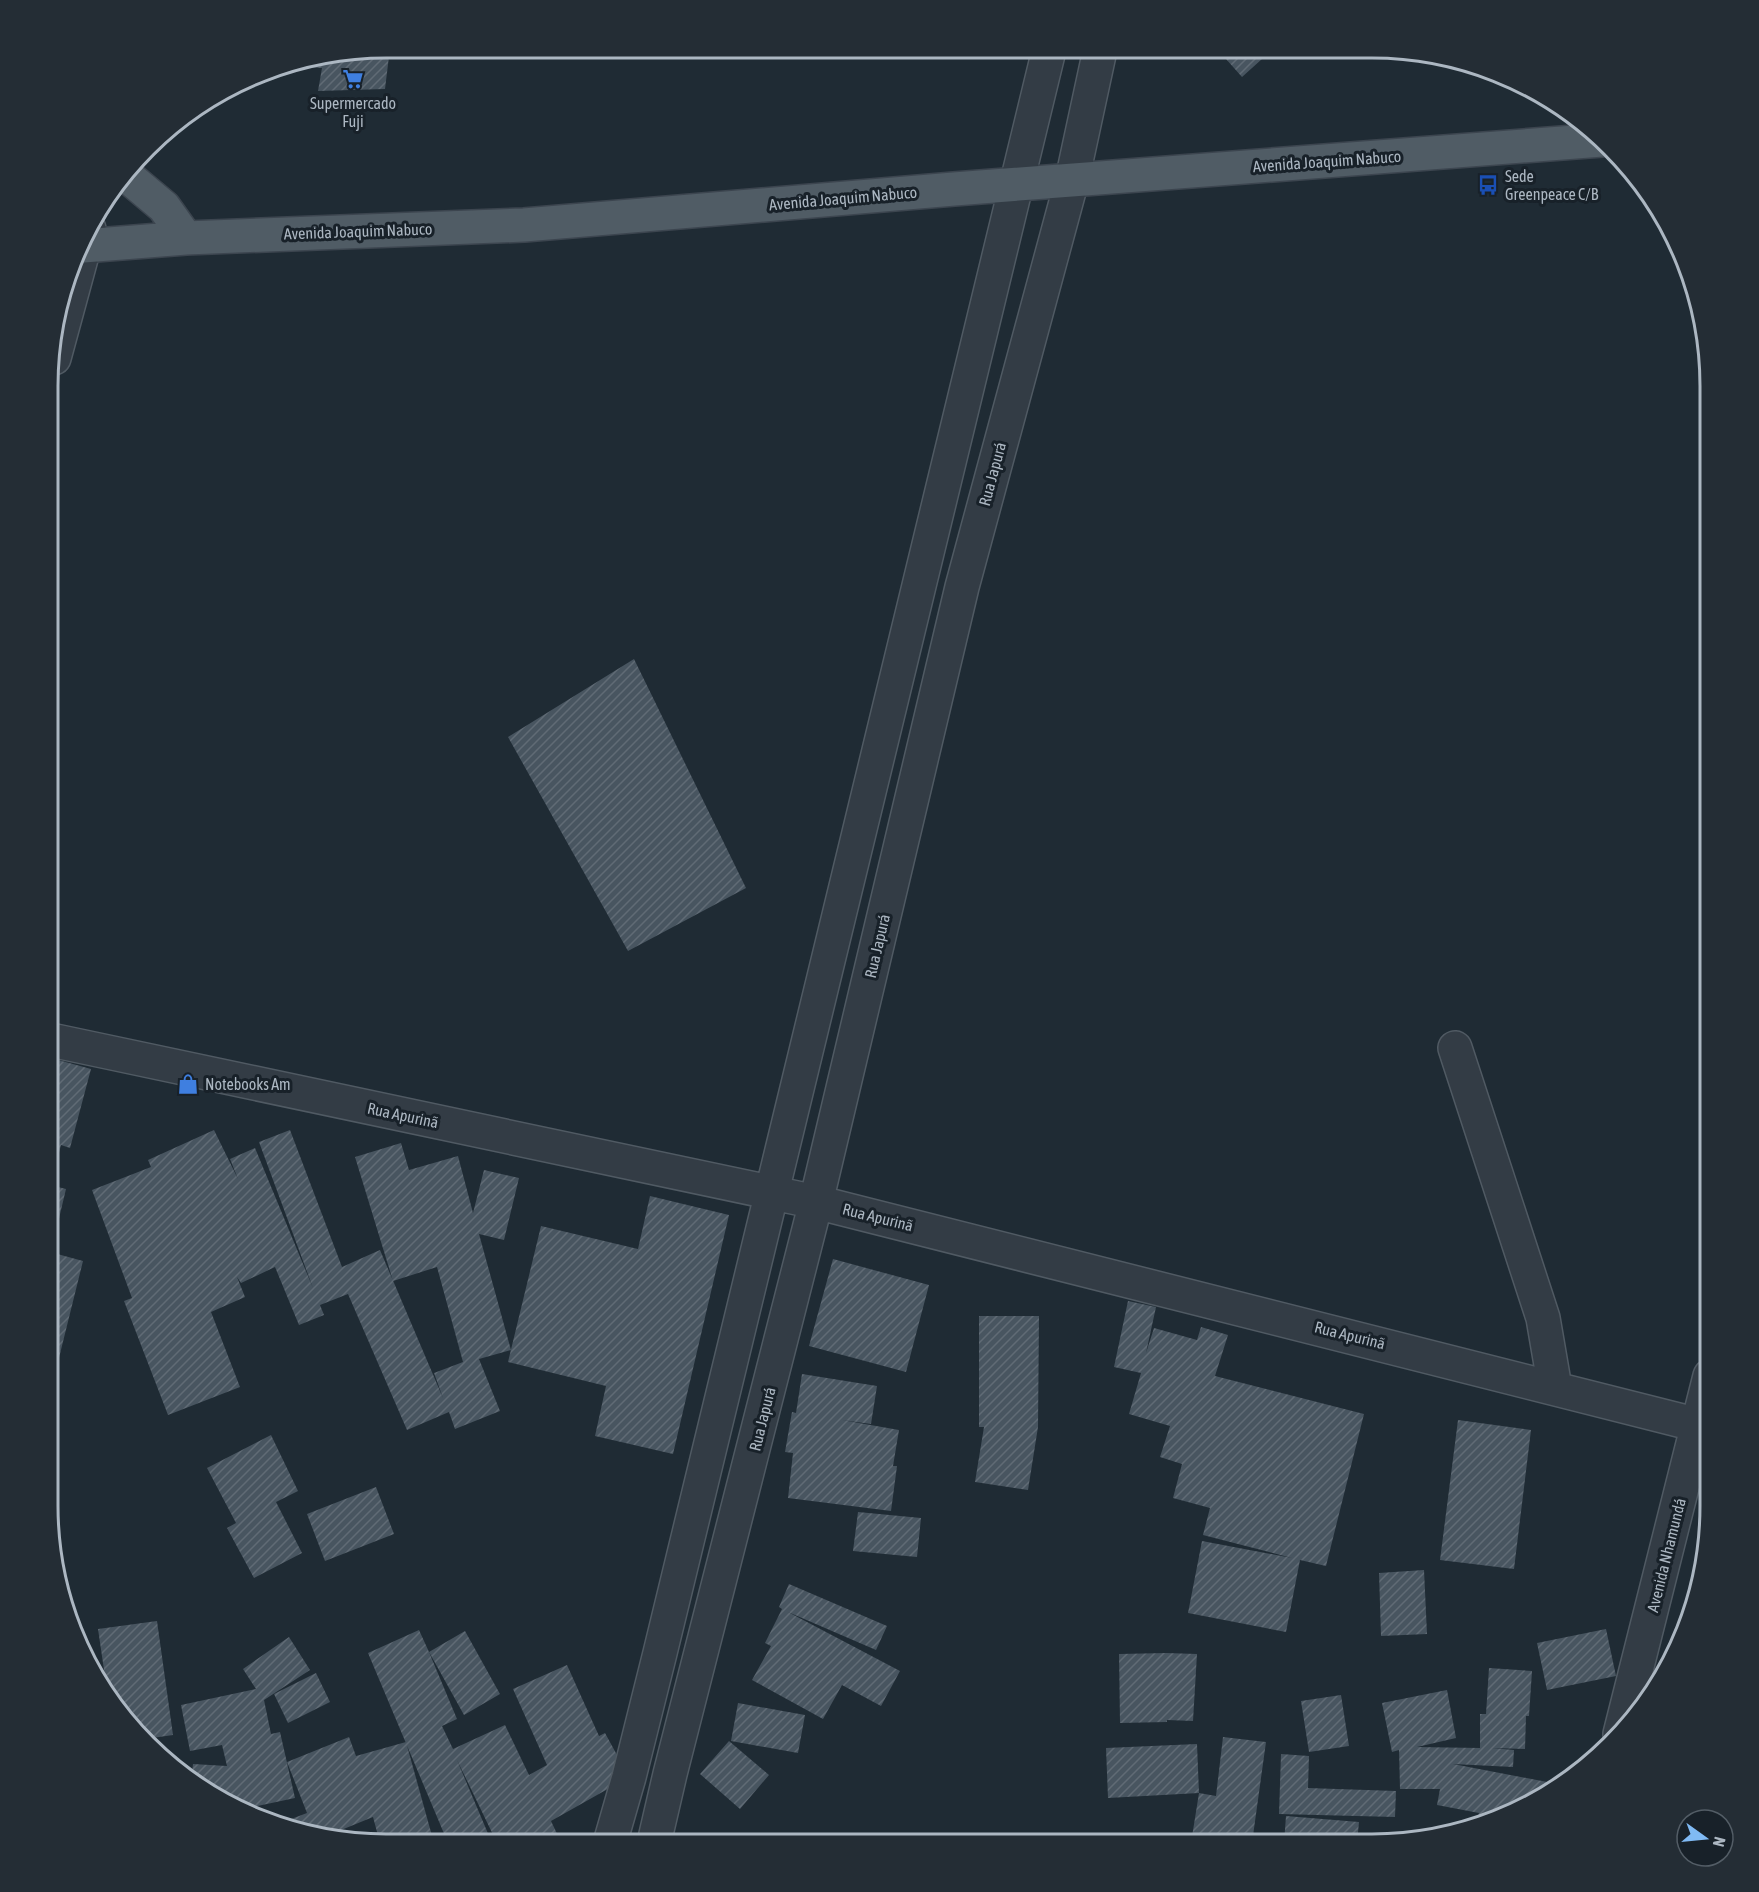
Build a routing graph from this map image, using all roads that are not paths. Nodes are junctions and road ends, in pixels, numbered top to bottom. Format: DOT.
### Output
graph roads {
  1 [pos="1047,59"];
  2 [pos="1098,59"];
  3 [pos="1590,141"];
  4 [pos="132,180"];
  5 [pos="1072,180"];
  6 [pos="1017,184"];
  7 [pos="186,238"];
  8 [pos="93,240"];
  9 [pos="59,1042"];
  10 [pos="1455,1048"];
  11 [pos="772,1192"];
  12 [pos="816,1202"];
  13 [pos="1555,1388"];
  14 [pos="1700,1425"];
  15 [pos="1700,1441"];
  16 [pos="1700,1509"];
  17 [pos="1662,1660"];
  18 [pos="1625,1714"];
  19 [pos="613,1834"];
  20 [pos="656,1834"];
  1 -- 6 [label="street"];
  2 -- 5 [label="street, Rua Japurá"];
  3 -- 5 [label="main road, Avenida Joaquim Nabuco"];
  4 -- 7 [label="main road"];
  5 -- 6 [label="main road, Avenida Joaquim Nabuco"];
  5 -- 12 [label="street, Rua Japurá"];
  6 -- 7 [label="main road, Avenida Joaquim Nabuco"];
  6 -- 11 [label="street"];
  7 -- 8 [label="main road, Avenida Joaquim Nabuco"];
  9 -- 11 [label="street, Rua Apurinã"];
  10 -- 13 [label="street"];
  11 -- 12 [label="street, Rua Apurinã"];
  11 -- 19 [label="street"];
  12 -- 13 [label="street, Rua Apurinã"];
  12 -- 20 [label="street, Rua Japurá"];
  13 -- 14 [label="street, Rua Apurinã"];
  15 -- 18 [label="street, Avenida Nhamundá"];
  16 -- 17 [label="street, Avenida Nhamundá"];
}
